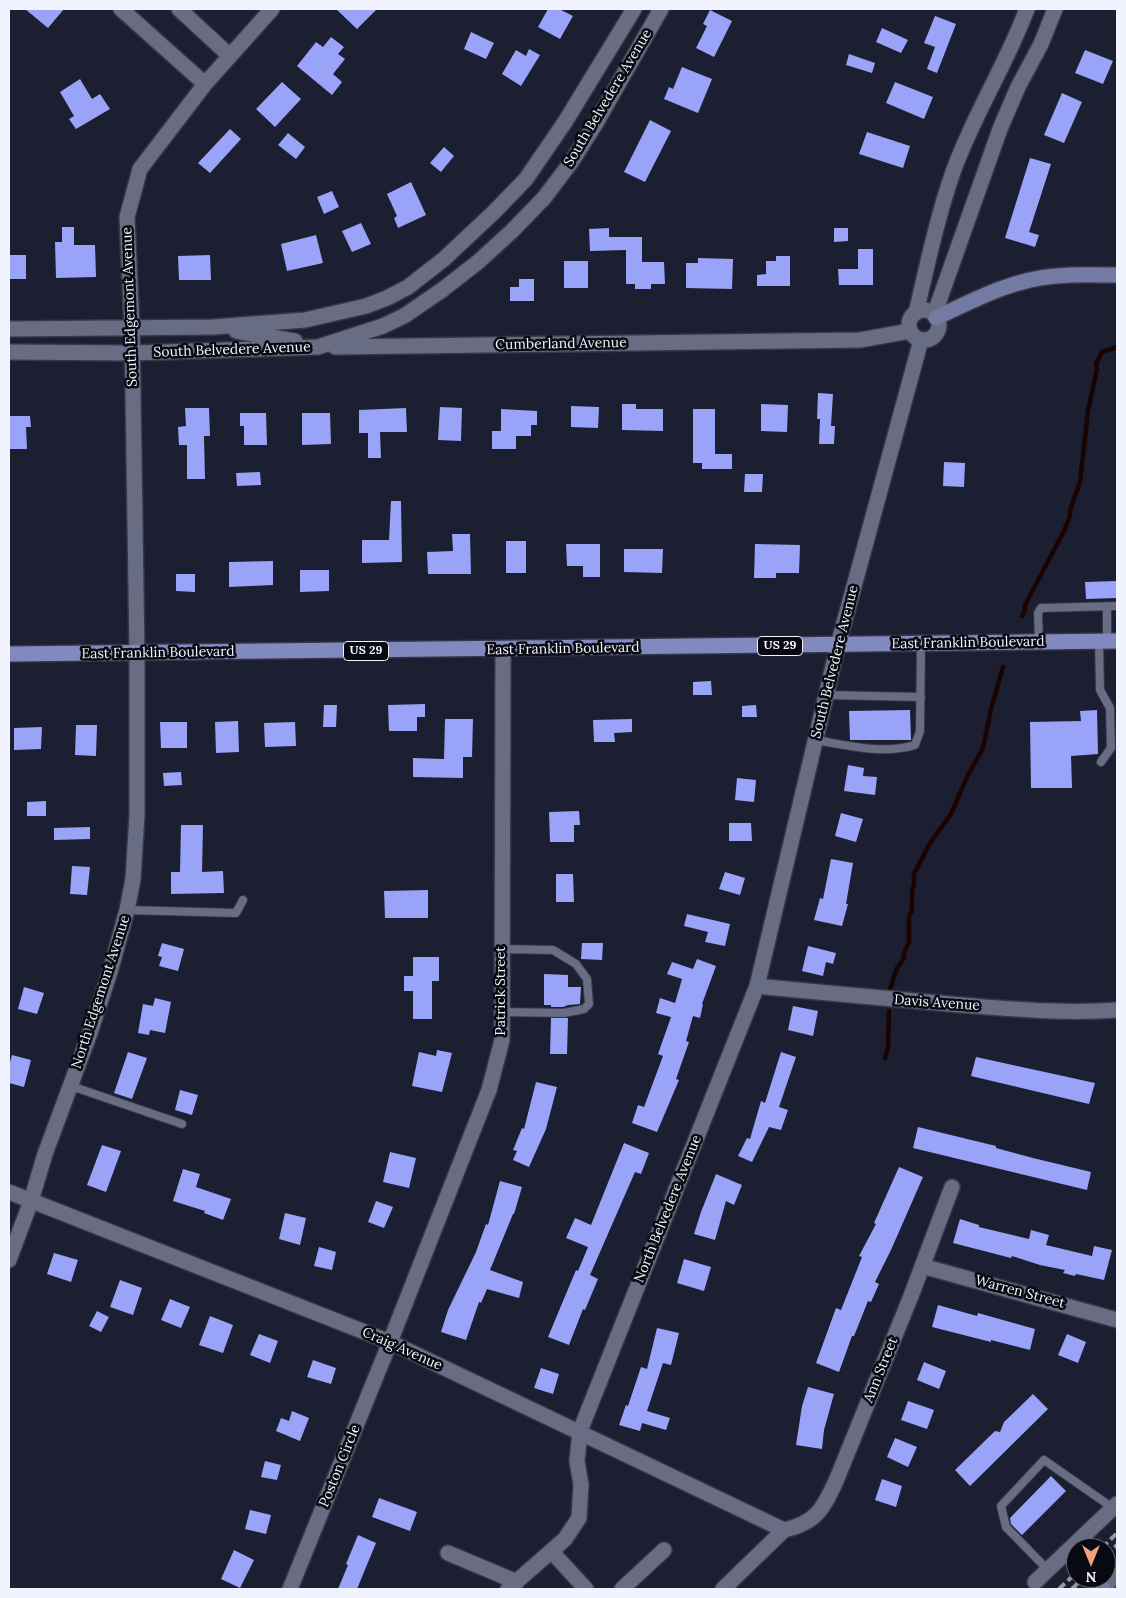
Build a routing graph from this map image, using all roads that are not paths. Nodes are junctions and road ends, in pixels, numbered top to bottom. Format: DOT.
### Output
graph roads {
  1 [pos="121,9"];
  2 [pos="179,9"];
  3 [pos="272,9"];
  4 [pos="634,9"];
  5 [pos="662,9"];
  6 [pos="1027,9"];
  7 [pos="1055,9"];
  8 [pos="230,56"];
  9 [pos="205,84"];
  10 [pos="1117,275"];
  11 [pos="916,313"];
  12 [pos="935,317"];
  13 [pos="132,328"];
  14 [pos="212,328"];
  15 [pos="9,329"];
  16 [pos="915,335"];
  17 [pos="318,347"];
  18 [pos="9,352"];
  19 [pos="133,353"];
  20 [pos="1107,606"];
  21 [pos="1117,606"];
  22 [pos="1039,642"];
  23 [pos="1108,642"];
  24 [pos="921,644"];
  25 [pos="838,645"];
  26 [pos="503,649"];
  27 [pos="9,654"];
  28 [pos="137,654"];
  29 [pos="826,695"];
  30 [pos="921,698"];
  31 [pos="815,740"];
  32 [pos="1101,762"];
  33 [pos="243,900"];
  34 [pos="127,910"];
  35 [pos="502,949"];
  36 [pos="757,986"];
  37 [pos="1117,1010"];
  38 [pos="502,1012"];
  39 [pos="71,1086"];
  40 [pos="182,1124"];
  41 [pos="952,1187"];
  42 [pos="9,1192"];
  43 [pos="31,1201"];
  44 [pos="9,1260"];
  45 [pos="922,1266"];
  46 [pos="1117,1320"];
  47 [pos="390,1342"];
  48 [pos="580,1432"];
  49 [pos="1115,1506"];
  50 [pos="784,1530"];
  51 [pos="664,1550"];
  52 [pos="551,1552"];
  53 [pos="448,1553"];
  54 [pos="1048,1570"];
  55 [pos="1117,1574"];
  56 [pos="1035,1582"];
  57 [pos="512,1585"];
  58 [pos="290,1589"];
  59 [pos="586,1589"];
  60 [pos="622,1589"];
  61 [pos="723,1589"];
  62 [pos="1102,1589"];
  1 -- 9 [label="street"];
  2 -- 8 [label="street"];
  3 -- 8 [label="street, South Edgemont Avenue"];
  4 -- 14 [label="street, South Belvedere Avenue"];
  5 -- 17 [label="street, South Belvedere Avenue"];
  6 -- 11 [label="street"];
  7 -- 12 [label="street"];
  8 -- 9 [label="street, South Edgemont Avenue"];
  9 -- 13 [label="street, South Edgemont Avenue"];
  10 -- 12 [label="street"];
  11 -- 12 [label="street"];
  11 -- 16 [label="street"];
  12 -- 16 [label="street"];
  13 -- 14 [label="street, South Belvedere Avenue"];
  13 -- 15 [label="street, South Belvedere Avenue"];
  13 -- 19 [label="street, South Edgemont Avenue"];
  14 -- 17 [label="street, Cumberland Avenue"];
  16 -- 17 [label="street, Cumberland Avenue"];
  16 -- 25 [label="street, South Belvedere Avenue"];
  17 -- 19 [label="street, South Belvedere Avenue"];
  18 -- 19 [label="street, South Belvedere Avenue"];
  19 -- 28 [label="street, South Edgemont Avenue"];
  20 -- 21 [label="lane"];
  20 -- 22 [label="lane"];
  20 -- 23 [label="lane"];
  22 -- 23 [label="main road, East Franklin Boulevard / US 29"];
  22 -- 24 [label="main road, East Franklin Boulevard / US 29"];
  23 -- 32 [label="lane"];
  24 -- 25 [label="main road, East Franklin Boulevard / US 29"];
  24 -- 30 [label="lane"];
  25 -- 26 [label="main road, East Franklin Boulevard / US 29"];
  25 -- 29 [label="street, South Belvedere Avenue"];
  26 -- 28 [label="main road, East Franklin Boulevard / US 29"];
  26 -- 35 [label="street, Patrick Street"];
  27 -- 28 [label="main road, East Franklin Boulevard / US 29"];
  28 -- 34 [label="street, North Edgemont Avenue"];
  29 -- 30 [label="lane"];
  29 -- 31 [label="street, South Belvedere Avenue"];
  30 -- 31 [label="lane"];
  31 -- 36 [label="street, South Belvedere Avenue"];
  33 -- 34 [label="lane"];
  34 -- 39 [label="street, North Edgemont Avenue"];
  35 -- 38 [label="street, Patrick Street"];
  35 -- 38 [label="lane"];
  36 -- 37 [label="street, Davis Avenue"];
  36 -- 48 [label="street, North Belvedere Avenue"];
  38 -- 47 [label="street, Patrick Street"];
  39 -- 40 [label="lane"];
  39 -- 43 [label="street, North Edgemont Avenue"];
  41 -- 45 [label="street, Ann Street"];
  42 -- 43 [label="street, Craig Avenue"];
  43 -- 44 [label="street, North Edgemont Avenue"];
  43 -- 47 [label="street, Craig Avenue"];
  45 -- 46 [label="street, Warren Street"];
  45 -- 50 [label="street, Ann Street"];
  47 -- 48 [label="street, Craig Avenue"];
  47 -- 58 [label="street, Poston Circle"];
  48 -- 50 [label="street, Craig Avenue"];
  48 -- 52 [label="street, North Belvedere Avenue"];
  49 -- 54 [label="street"];
  49 -- 54 [label="lane"];
  50 -- 61 [label="street"];
  51 -- 60 [label="street"];
  52 -- 57 [label="street, North Belvedere Avenue"];
  52 -- 59 [label="street"];
  53 -- 57 [label="street"];
  54 -- 56 [label="street"];
  55 -- 62 [label="street"];
}
